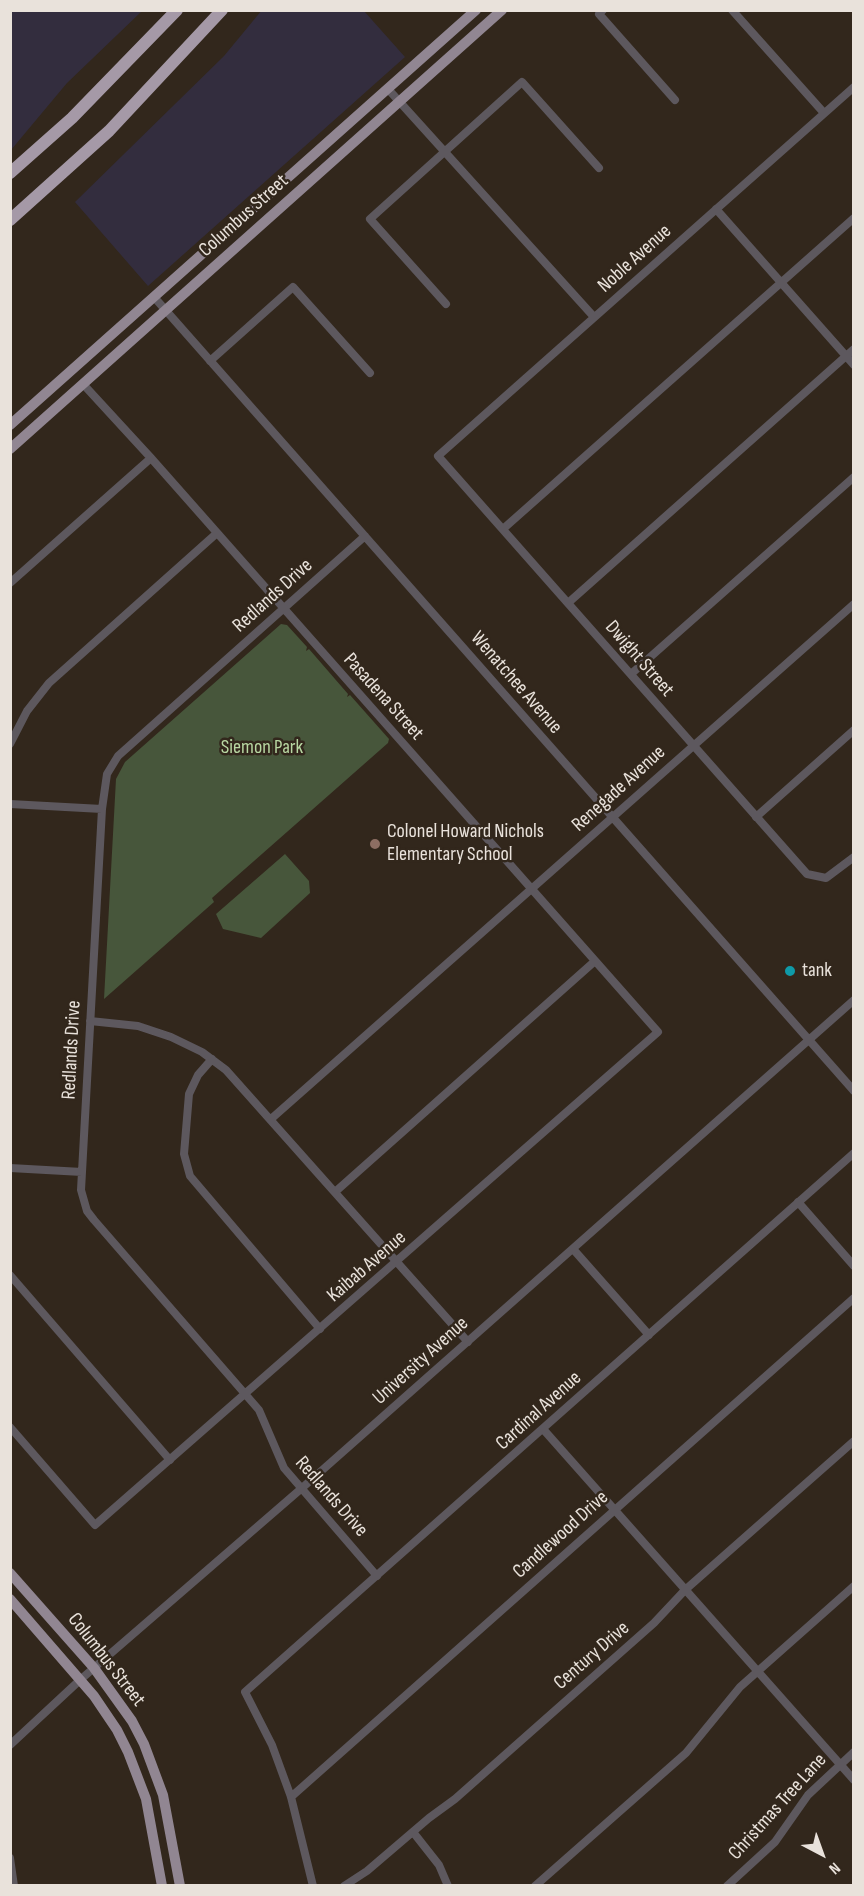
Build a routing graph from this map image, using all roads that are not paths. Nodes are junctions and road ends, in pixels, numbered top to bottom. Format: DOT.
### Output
graph roads {
  1 [pos="177,10"];
  2 [pos="222,10"];
  3 [pos="476,10"];
  4 [pos="502,10"];
  5 [pos="603,10"];
  6 [pos="732,10"];
  7 [pos="854,87"];
  8 [pos="387,89"];
  9 [pos="675,100"];
  10 [pos="399,102"];
  11 [pos="824,113"];
  12 [pos="446,150"];
  13 [pos="599,168"];
  14 [pos="10,173"];
  15 [pos="716,209"];
  16 [pos="854,218"];
  17 [pos="10,220"];
  18 [pos="780,283"];
  19 [pos="154,297"];
  20 [pos="446,304"];
  21 [pos="166,310"];
  22 [pos="594,317"];
  23 [pos="854,349"];
  24 [pos="846,356"];
  25 [pos="210,361"];
  26 [pos="854,365"];
  27 [pos="370,373"];
  28 [pos="83,384"];
  29 [pos="10,426"];
  30 [pos="10,449"];
  31 [pos="438,456"];
  32 [pos="151,458"];
  33 [pos="854,477"];
  34 [pos="503,529"];
  35 [pos="217,533"];
  36 [pos="365,536"];
  37 [pos="10,584"];
  38 [pos="568,603"];
  39 [pos="854,604"];
  40 [pos="283,609"];
  41 [pos="631,674"];
  42 [pos="854,730"];
  43 [pos="10,744"];
  44 [pos="693,745"];
  45 [pos="10,804"];
  46 [pos="102,809"];
  47 [pos="612,817"];
  48 [pos="756,817"];
  49 [pos="854,857"];
  50 [pos="531,889"];
  51 [pos="595,961"];
  52 [pos="854,1000"];
  53 [pos="90,1021"];
  54 [pos="658,1032"];
  55 [pos="809,1040"];
  56 [pos="212,1059"];
  57 [pos="854,1091"];
  58 [pos="271,1119"];
  59 [pos="854,1153"];
  60 [pos="10,1168"];
  61 [pos="82,1173"];
  62 [pos="334,1192"];
  63 [pos="798,1202"];
  64 [pos="573,1249"];
  65 [pos="396,1263"];
  66 [pos="854,1266"];
  67 [pos="10,1275"];
  68 [pos="854,1298"];
  69 [pos="320,1329"];
  70 [pos="649,1335"];
  71 [pos="468,1342"];
  72 [pos="245,1394"];
  73 [pos="10,1427"];
  74 [pos="543,1429"];
  75 [pos="854,1441"];
  76 [pos="170,1460"];
  77 [pos="302,1488"];
  78 [pos="615,1510"];
  79 [pos="10,1573"];
  80 [pos="377,1576"];
  81 [pos="854,1586"];
  82 [pos="685,1590"];
  83 [pos="10,1599"];
  84 [pos="94,1668"];
  85 [pos="757,1671"];
  86 [pos="80,1680"];
  87 [pos="10,1745"];
  88 [pos="854,1752"];
  89 [pos="839,1764"];
  90 [pos="854,1780"];
  91 [pos="291,1797"];
  92 [pos="413,1832"];
  93 [pos="10,1858"];
  94 [pos="14,1886"];
  95 [pos="162,1886"];
  96 [pos="180,1886"];
  97 [pos="313,1886"];
  98 [pos="344,1886"];
  99 [pos="448,1886"];
  100 [pos="535,1886"];
  101 [pos="727,1886"];
  1 -- 14 [label="highway"];
  2 -- 17 [label="highway"];
  3 -- 8 [label="main road, Columbus Street"];
  4 -- 10 [label="main road, Columbus Street"];
  5 -- 9 [label="street"];
  6 -- 11 [label="street"];
  7 -- 11 [label="street, Noble Avenue"];
  8 -- 10 [label="street"];
  8 -- 19 [label="main road, Columbus Street"];
  10 -- 12 [label="street"];
  10 -- 21 [label="main road, Columbus Street"];
  11 -- 15 [label="street, Noble Avenue"];
  12 -- 13 [label="street"];
  12 -- 20 [label="street"];
  12 -- 22 [label="street"];
  15 -- 18 [label="street"];
  15 -- 22 [label="street, Noble Avenue"];
  16 -- 18 [label="street"];
  18 -- 24 [label="street"];
  18 -- 34 [label="street"];
  19 -- 21 [label="street, Wenatchee Avenue"];
  19 -- 29 [label="main road, Columbus Street"];
  21 -- 25 [label="street, Wenatchee Avenue"];
  21 -- 28 [label="main road, Columbus Street"];
  22 -- 31 [label="street, Noble Avenue"];
  23 -- 24 [label="street"];
  24 -- 26 [label="street"];
  24 -- 38 [label="street"];
  25 -- 27 [label="street"];
  25 -- 36 [label="street, Wenatchee Avenue"];
  28 -- 30 [label="main road, Columbus Street"];
  28 -- 32 [label="street, Pasadena Street"];
  31 -- 34 [label="street, Dwight Street"];
  32 -- 35 [label="street, Pasadena Street"];
  32 -- 37 [label="street"];
  33 -- 41 [label="street"];
  34 -- 38 [label="street, Dwight Street"];
  35 -- 40 [label="street, Pasadena Street"];
  35 -- 43 [label="street"];
  36 -- 40 [label="street, Redlands Drive"];
  36 -- 47 [label="street, Wenatchee Avenue"];
  38 -- 41 [label="street, Dwight Street"];
  39 -- 44 [label="street, Renegade Avenue"];
  40 -- 46 [label="street, Redlands Drive"];
  40 -- 50 [label="street, Pasadena Street"];
  41 -- 44 [label="street, Dwight Street"];
  42 -- 48 [label="street"];
  44 -- 47 [label="street, Renegade Avenue"];
  44 -- 48 [label="street, Dwight Street"];
  45 -- 46 [label="street"];
  46 -- 53 [label="street, Redlands Drive"];
  47 -- 50 [label="street, Renegade Avenue"];
  47 -- 55 [label="street, Wenatchee Avenue"];
  48 -- 49 [label="street, Dwight Street"];
  50 -- 51 [label="street, Pasadena Street"];
  50 -- 58 [label="street, Renegade Avenue"];
  51 -- 54 [label="street, Pasadena Street"];
  51 -- 62 [label="street"];
  52 -- 55 [label="street, University Avenue"];
  53 -- 56 [label="street"];
  53 -- 61 [label="street, Redlands Drive"];
  54 -- 65 [label="street, Kaibab Avenue"];
  55 -- 57 [label="street, Wenatchee Avenue"];
  55 -- 64 [label="street, University Avenue"];
  56 -- 58 [label="street"];
  56 -- 69 [label="street"];
  58 -- 62 [label="street"];
  59 -- 63 [label="street, Cardinal Avenue"];
  60 -- 61 [label="street"];
  61 -- 72 [label="street, Redlands Drive"];
  62 -- 65 [label="street"];
  63 -- 66 [label="street"];
  63 -- 70 [label="street, Cardinal Avenue"];
  64 -- 70 [label="street"];
  64 -- 71 [label="street, University Avenue"];
  65 -- 69 [label="street, Kaibab Avenue"];
  65 -- 71 [label="street"];
  67 -- 76 [label="street"];
  68 -- 78 [label="street, Candlewood Drive"];
  69 -- 72 [label="street, Kaibab Avenue"];
  70 -- 74 [label="street, Cardinal Avenue"];
  71 -- 77 [label="street, University Avenue"];
  72 -- 76 [label="street, Kaibab Avenue"];
  72 -- 77 [label="street, Redlands Drive"];
  73 -- 76 [label="street, Kaibab Avenue"];
  74 -- 78 [label="street"];
  74 -- 80 [label="street, Cardinal Avenue"];
  75 -- 82 [label="street, Century Drive"];
  77 -- 80 [label="street, Redlands Drive"];
  77 -- 84 [label="street, University Avenue"];
  78 -- 82 [label="street"];
  78 -- 91 [label="street, Candlewood Drive"];
  79 -- 84 [label="main road, Columbus Street"];
  80 -- 91 [label="street, Cardinal Avenue"];
  81 -- 85 [label="street"];
  82 -- 85 [label="street"];
  82 -- 92 [label="street, Century Drive"];
  83 -- 86 [label="main road, Columbus Street"];
  84 -- 86 [label="street, University Avenue"];
  84 -- 96 [label="main road, Columbus Street"];
  85 -- 89 [label="street"];
  85 -- 100 [label="street"];
  86 -- 87 [label="street, University Avenue"];
  86 -- 95 [label="main road, Columbus Street"];
  88 -- 89 [label="street, Christmas Tree Lane"];
  89 -- 90 [label="street"];
  89 -- 101 [label="street, Christmas Tree Lane"];
  91 -- 97 [label="street"];
  92 -- 98 [label="street, Century Drive"];
  92 -- 99 [label="street"];
  93 -- 94 [label="street"];
}
